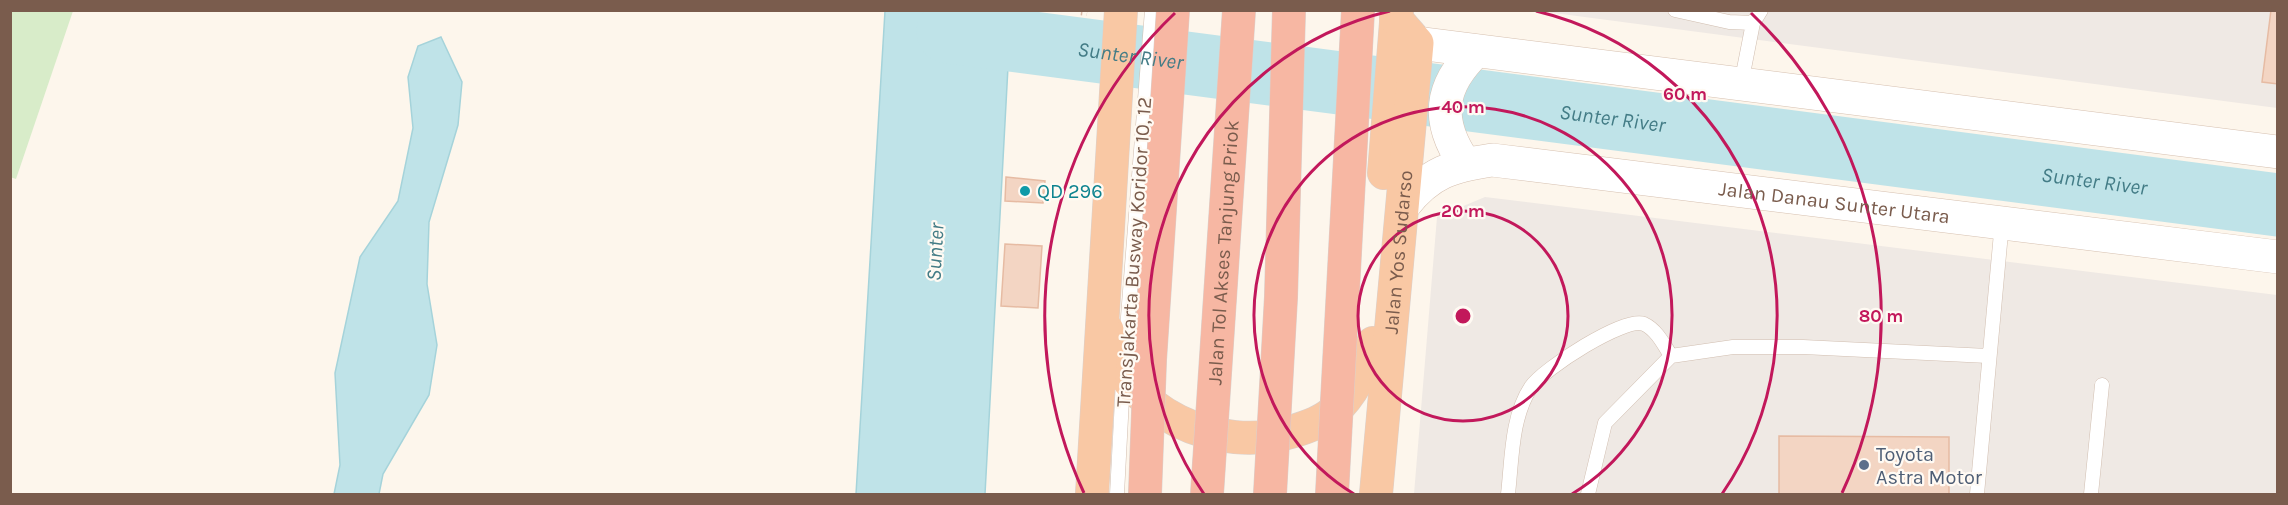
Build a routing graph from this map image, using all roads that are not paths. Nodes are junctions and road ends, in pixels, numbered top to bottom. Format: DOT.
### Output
graph roads {
  1 [pos="1152,10"];
  2 [pos="1173,10"];
  3 [pos="1239,10"];
  4 [pos="1289,10"];
  5 [pos="1358,10"];
  6 [pos="1675,10"];
  7 [pos="1761,10"];
  8 [pos="1396,13"];
  9 [pos="1753,23"];
  10 [pos="1130,30"];
  11 [pos="1476,51"];
  12 [pos="1407,63"];
  13 [pos="1741,84"];
  14 [pos="1130,106"];
  15 [pos="1400,117"];
  16 [pos="2277,152"];
  17 [pos="1465,164"];
  18 [pos="1404,205"];
  19 [pos="2002,221"];
  20 [pos="2277,257"];
  21 [pos="1104,310"];
  22 [pos="1373,343"];
  23 [pos="1671,356"];
  24 [pos="1988,356"];
  25 [pos="1124,372"];
  26 [pos="2102,385"];
  27 [pos="1092,495"];
  28 [pos="1117,495"];
  29 [pos="1145,495"];
  30 [pos="1207,495"];
  31 [pos="1270,495"];
  32 [pos="1332,495"];
  33 [pos="1359,495"];
  34 [pos="1376,495"];
  35 [pos="1508,495"];
  36 [pos="1588,495"];
  37 [pos="1977,495"];
  38 [pos="2091,495"];
  1 -- 10 [label="lane"];
  2 -- 29 [label="highway, bridge"];
  3 -- 30 [label="highway, Jalan Tol Akses Tanjung Priok, bridge"];
  4 -- 31 [label="highway, bridge"];
  5 -- 32 [label="highway, bridge"];
  6 -- 9 [label="lane"];
  7 -- 9 [label="lane"];
  8 -- 12 [label="highway, Jalan Yos Sudarso"];
  9 -- 13 [label="lane"];
  10 -- 14 [label="highway"];
  11 -- 12 [label="main road"];
  11 -- 13 [label="main road"];
  11 -- 17 [label="main road"];
  12 -- 15 [label="highway, Jalan Yos Sudarso"];
  13 -- 16 [label="main road"];
  14 -- 21 [label="highway"];
  14 -- 25 [label="lane, Transjakarta Busway Koridor 10, 12"];
  15 -- 18 [label="highway, Jalan Yos Sudarso"];
  15 -- 22 [label="highway, Jalan Yos Sudarso"];
  17 -- 18 [label="main road, Jalan Danau Sunter Utara"];
  17 -- 19 [label="main road, Jalan Danau Sunter Utara"];
  18 -- 34 [label="highway, Jalan Yos Sudarso"];
  19 -- 20 [label="main road, Jalan Danau Sunter Utara"];
  19 -- 24 [label="lane"];
  21 -- 25 [label="highway"];
  21 -- 27 [label="highway"];
  22 -- 25 [label="highway"];
  22 -- 33 [label="highway, Jalan Yos Sudarso"];
  23 -- 24 [label="lane"];
  23 -- 35 [label="lane"];
  23 -- 36 [label="lane"];
  24 -- 37 [label="lane"];
  25 -- 28 [label="lane, Transjakarta Busway Koridor 10, 12"];
  26 -- 38 [label="lane"];
}
